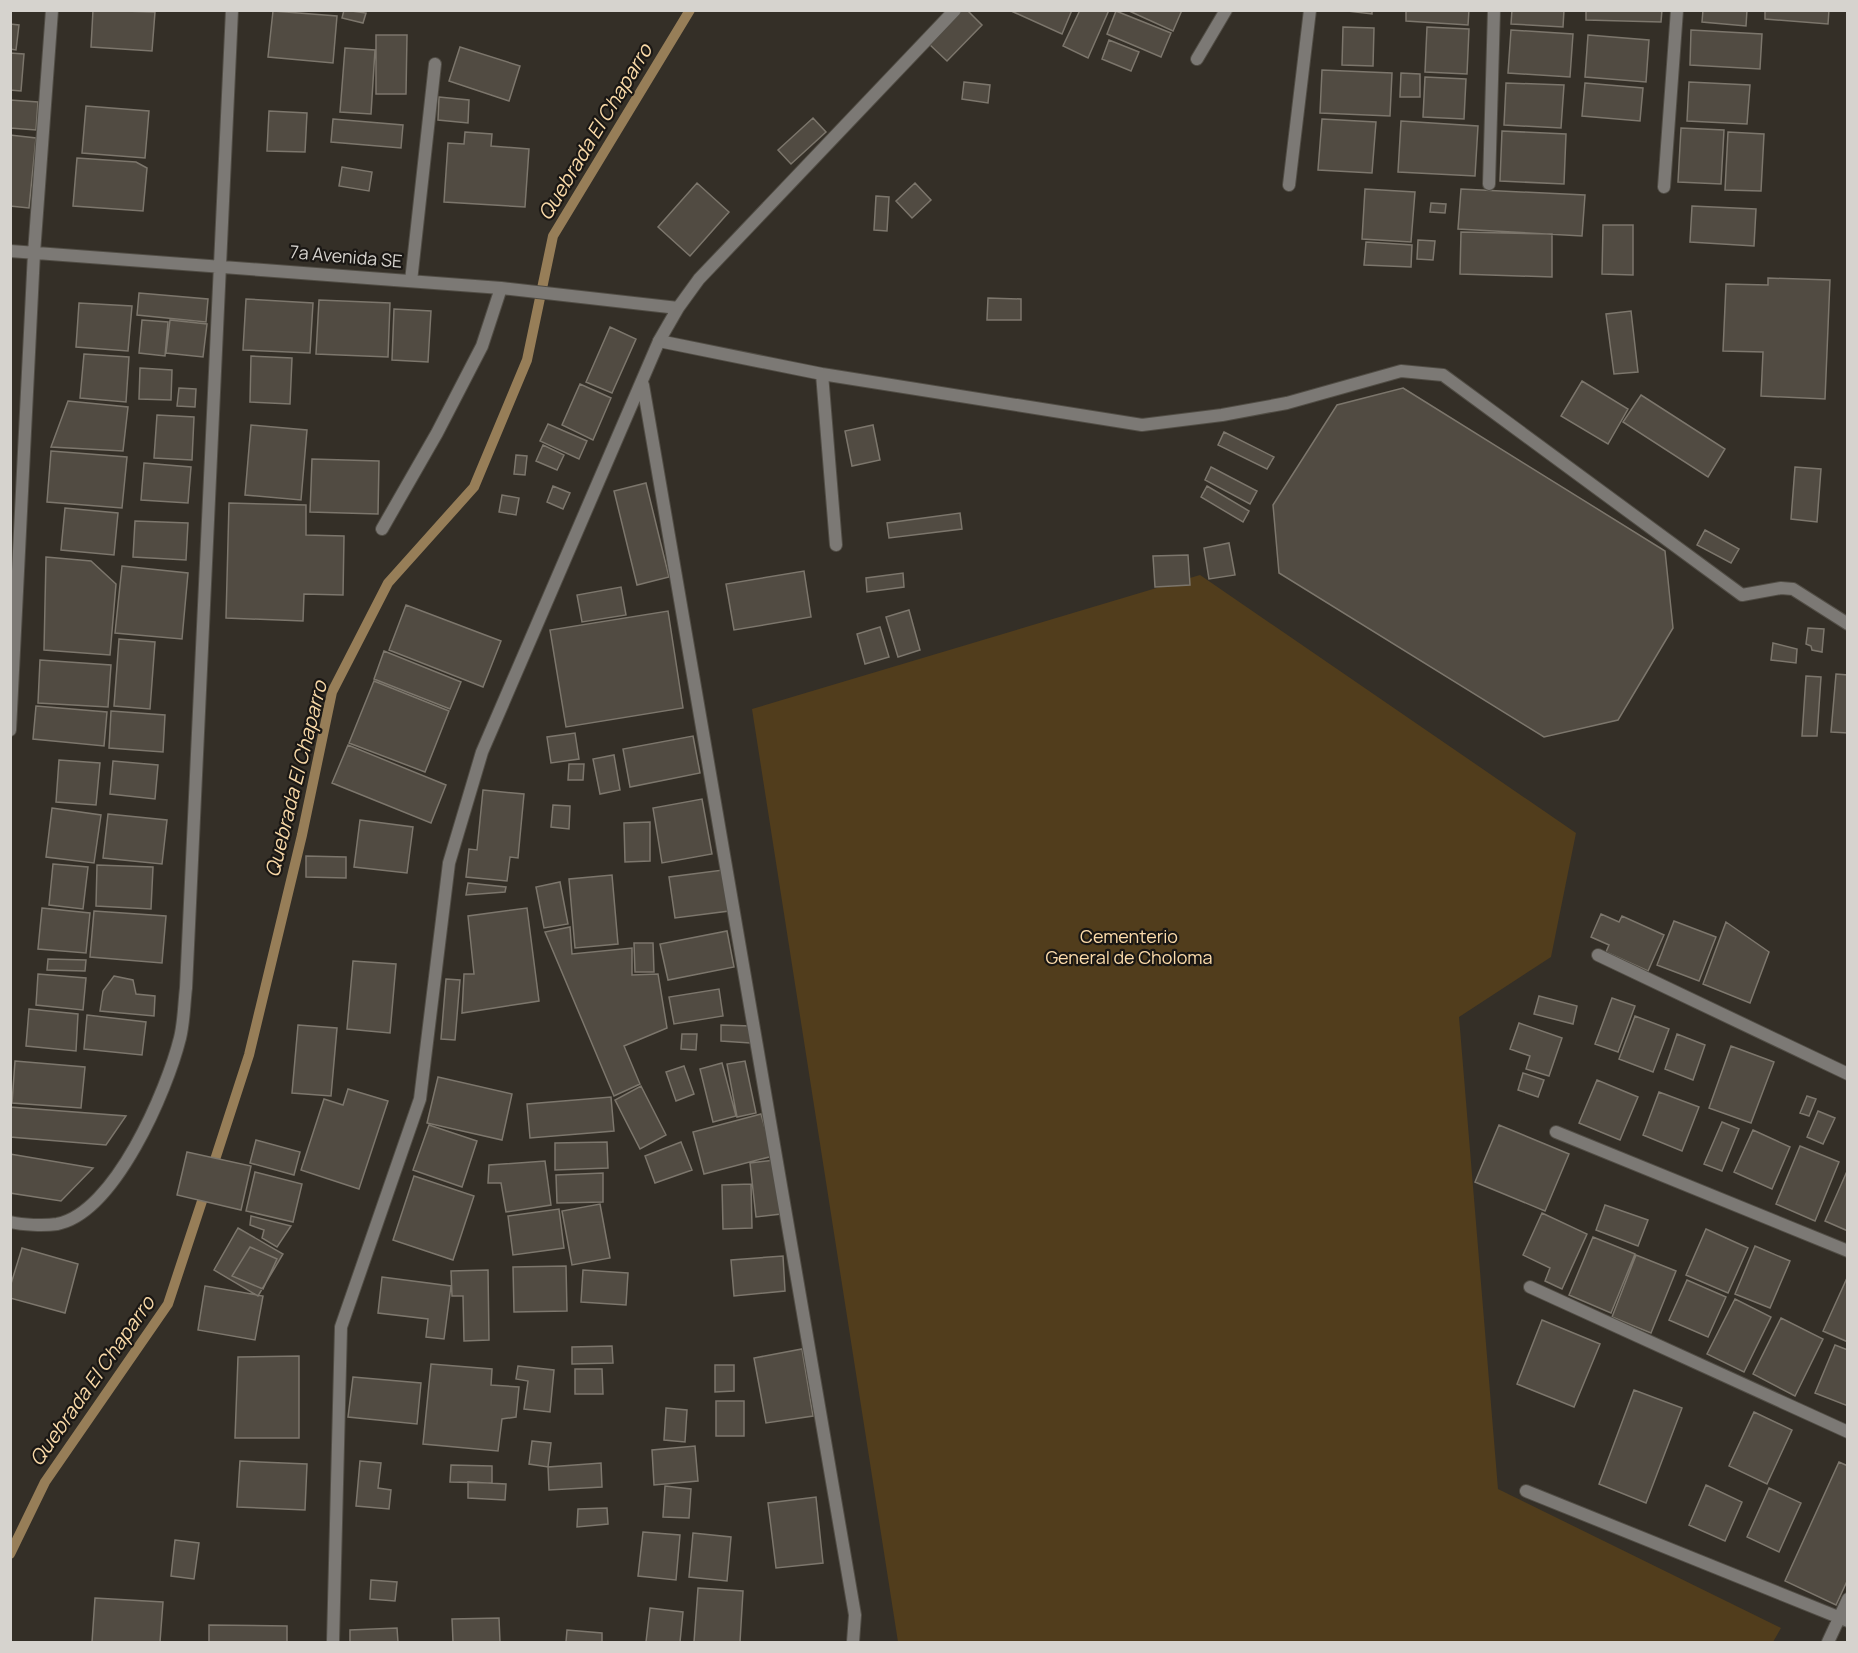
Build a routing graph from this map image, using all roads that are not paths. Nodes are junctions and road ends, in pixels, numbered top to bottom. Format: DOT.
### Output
graph roads {
  1 [pos="52,10"];
  2 [pos="232,10"];
  3 [pos="955,10"];
  4 [pos="1226,10"];
  5 [pos="1310,10"];
  6 [pos="1494,10"];
  7 [pos="1677,10"];
  8 [pos="1197,59"];
  9 [pos="435,64"];
  10 [pos="1489,184"];
  11 [pos="1289,185"];
  12 [pos="1664,187"];
  13 [pos="10,251"];
  14 [pos="34,253"];
  15 [pos="219,265"];
  16 [pos="411,281"];
  17 [pos="501,288"];
  18 [pos="678,308"];
  19 [pos="659,340"];
  20 [pos="822,374"];
  21 [pos="642,384"];
  22 [pos="382,529"];
  23 [pos="836,545"];
  24 [pos="1848,624"];
  25 [pos="10,730"];
  26 [pos="1598,955"];
  27 [pos="1848,1074"];
  28 [pos="1556,1132"];
  29 [pos="10,1222"];
  30 [pos="1848,1251"];
  31 [pos="1530,1287"];
  32 [pos="1848,1432"];
  33 [pos="1526,1491"];
  34 [pos="1848,1599"];
  35 [pos="1843,1619"];
  36 [pos="333,1642"];
  37 [pos="853,1642"];
  38 [pos="1828,1642"];
  1 -- 14 [label="street"];
  2 -- 15 [label="street"];
  3 -- 18 [label="street"];
  4 -- 8 [label="street"];
  5 -- 11 [label="street"];
  6 -- 10 [label="street"];
  7 -- 12 [label="street"];
  9 -- 16 [label="street"];
  13 -- 14 [label="street, 7a Avenida SE"];
  14 -- 15 [label="street, 7a Avenida SE"];
  14 -- 25 [label="street"];
  15 -- 16 [label="street, 7a Avenida SE"];
  15 -- 29 [label="street"];
  16 -- 17 [label="street, 7a Avenida SE"];
  17 -- 18 [label="street, 7a Avenida SE"];
  17 -- 22 [label="street"];
  18 -- 19 [label="street"];
  19 -- 20 [label="street"];
  19 -- 21 [label="street"];
  20 -- 23 [label="street"];
  20 -- 24 [label="street"];
  21 -- 36 [label="street"];
  21 -- 37 [label="street"];
  26 -- 27 [label="street"];
  28 -- 30 [label="street"];
  31 -- 32 [label="street"];
  33 -- 35 [label="street"];
  34 -- 35 [label="street"];
  35 -- 38 [label="street"];
}
